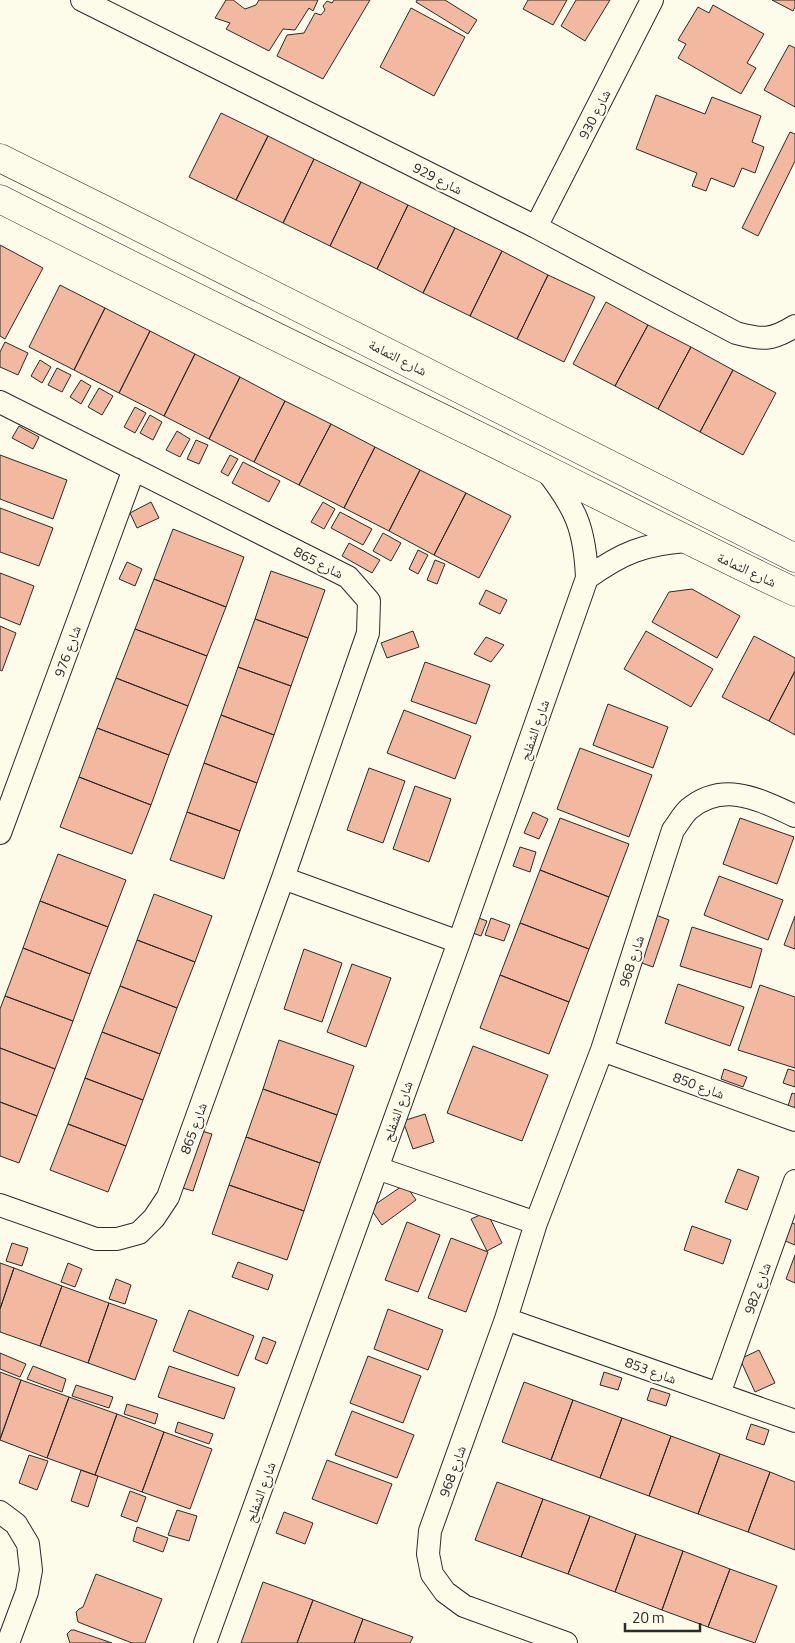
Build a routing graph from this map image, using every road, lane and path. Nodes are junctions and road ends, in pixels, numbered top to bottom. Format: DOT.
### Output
graph roads {
  1 [pos="82,0"];
  2 [pos="652,0"];
  3 [pos="0,158"];
  4 [pos="0,199"];
  5 [pos="536,227"];
  6 [pos="795,326"];
  7 [pos="0,402"];
  8 [pos="544,468"];
  9 [pos="134,469"];
  10 [pos="686,541"];
  11 [pos="795,558"];
  12 [pos="587,578"];
  13 [pos="795,592"];
  14 [pos="795,816"];
  15 [pos="0,833"];
  16 [pos="283,878"];
  17 [pos="459,942"];
  18 [pos="602,1050"];
  19 [pos="795,1120"];
  20 [pos="376,1168"];
  21 [pos="795,1181"];
  22 [pos="0,1205"];
  23 [pos="536,1223"];
  24 [pos="506,1319"];
  25 [pos="719,1394"];
  26 [pos="795,1421"];
  27 [pos="0,1512"];
  28 [pos="8,1643"];
  29 [pos="205,1643"];
  30 [pos="566,1643"];
  1 -- 5 [label="street, شارع 929"];
  2 -- 5 [label="street, شارع 930"];
  3 -- 11 [label="street, شارع الثمامة"];
  4 -- 8 [label="street, شارع الثمامة"];
  5 -- 6 [label="street, شارع 929"];
  7 -- 9 [label="street, شارع 865"];
  8 -- 10 [label="street, شارع الثمامة"];
  8 -- 12 [label="street, شارع الشفلح"];
  9 -- 15 [label="street, شارع 976"];
  9 -- 16 [label="street, شارع 865"];
  10 -- 12 [label="street"];
  10 -- 13 [label="street, شارع الثمامة"];
  12 -- 17 [label="street, شارع الشفلح"];
  14 -- 18 [label="street, شارع 968"];
  16 -- 17 [label="street"];
  16 -- 22 [label="street, شارع 865"];
  17 -- 20 [label="street, شارع الشفلح"];
  18 -- 19 [label="street, شارع 850"];
  18 -- 23 [label="street, شارع 968"];
  20 -- 23 [label="street"];
  20 -- 29 [label="street, شارع الشفلح"];
  21 -- 25 [label="street, شارع 982"];
  23 -- 24 [label="street, شارع 968"];
  24 -- 25 [label="street, شارع 853"];
  24 -- 30 [label="street, شارع 968"];
  25 -- 26 [label="street, شارع 853"];
  27 -- 28 [label="street"];
}
